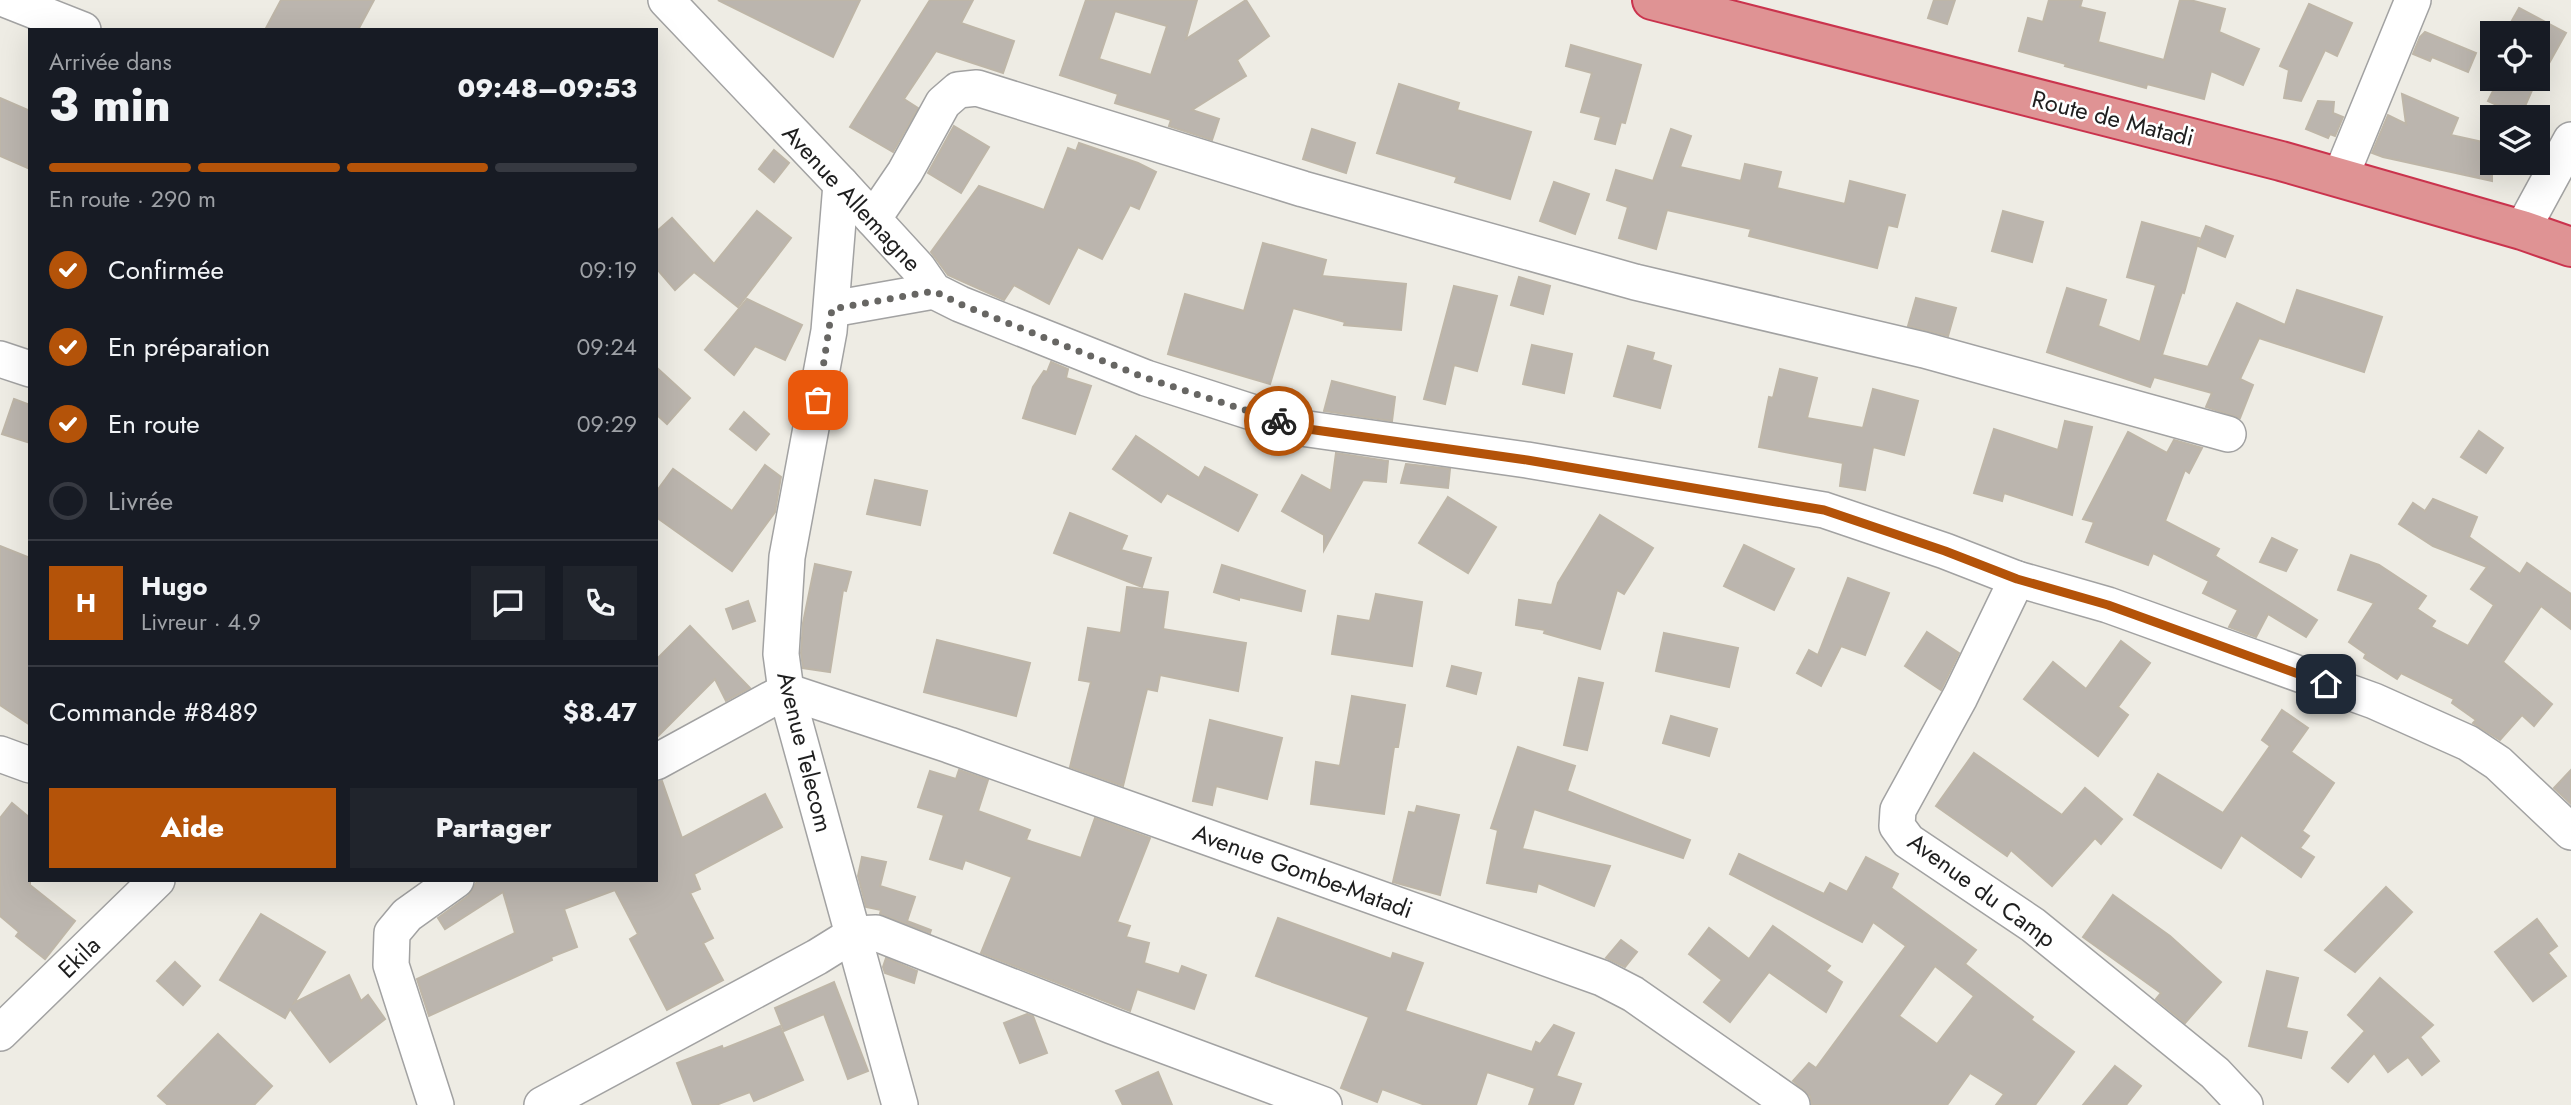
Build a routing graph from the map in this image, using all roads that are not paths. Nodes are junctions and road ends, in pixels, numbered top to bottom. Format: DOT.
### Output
graph roads {
  1 [pos="7,0"];
  2 [pos="666,0"];
  3 [pos="1652,0"];
  4 [pos="2413,0"];
  5 [pos="78,28"];
  6 [pos="2571,140"];
  7 [pos="2340,178"];
  8 [pos="841,184"];
  9 [pos="873,219"];
  10 [pos="2522,230"];
  11 [pos="2571,247"];
  12 [pos="934,291"];
  13 [pos="832,309"];
  14 [pos="0,359"];
  15 [pos="28,368"];
  16 [pos="2228,434"];
  17 [pos="2017,579"];
  18 [pos="786,691"];
  19 [pos="0,754"];
  20 [pos="658,761"];
  21 [pos="28,764"];
  22 [pos="2571,832"];
  23 [pos="155,882"];
  24 [pos="442,884"];
  25 [pos="854,933"];
  26 [pos="0,1033"];
  27 [pos="436,1105"];
  28 [pos="542,1105"];
  29 [pos="900,1105"];
  30 [pos="1324,1105"];
  31 [pos="1792,1105"];
  32 [pos="2245,1105"];
  1 -- 5 [label="street"];
  2 -- 8 [label="street, Avenue Allemagne"];
  3 -- 7 [label="highway, Route de Matadi"];
  4 -- 7 [label="street"];
  6 -- 10 [label="street"];
  7 -- 10 [label="highway, Route de Matadi"];
  8 -- 9 [label="street, Avenue Allemagne"];
  8 -- 13 [label="street, Avenue Telecom"];
  9 -- 12 [label="street, Avenue Allemagne"];
  9 -- 16 [label="street"];
  10 -- 11 [label="highway, Route de Matadi"];
  12 -- 13 [label="street"];
  12 -- 17 [label="street, Avenue Allemagne"];
  13 -- 18 [label="street, Avenue Telecom"];
  14 -- 15 [label="street"];
  17 -- 22 [label="street, Avenue Allemagne"];
  17 -- 32 [label="street, Avenue du Camp"];
  18 -- 20 [label="street"];
  18 -- 25 [label="street, Avenue Telecom"];
  18 -- 31 [label="street, Avenue Gombe-Matadi"];
  19 -- 21 [label="street"];
  23 -- 26 [label="street, Ekila"];
  24 -- 27 [label="street"];
  25 -- 28 [label="street"];
  25 -- 29 [label="street, Avenue Telecom"];
  25 -- 30 [label="street"];
}
